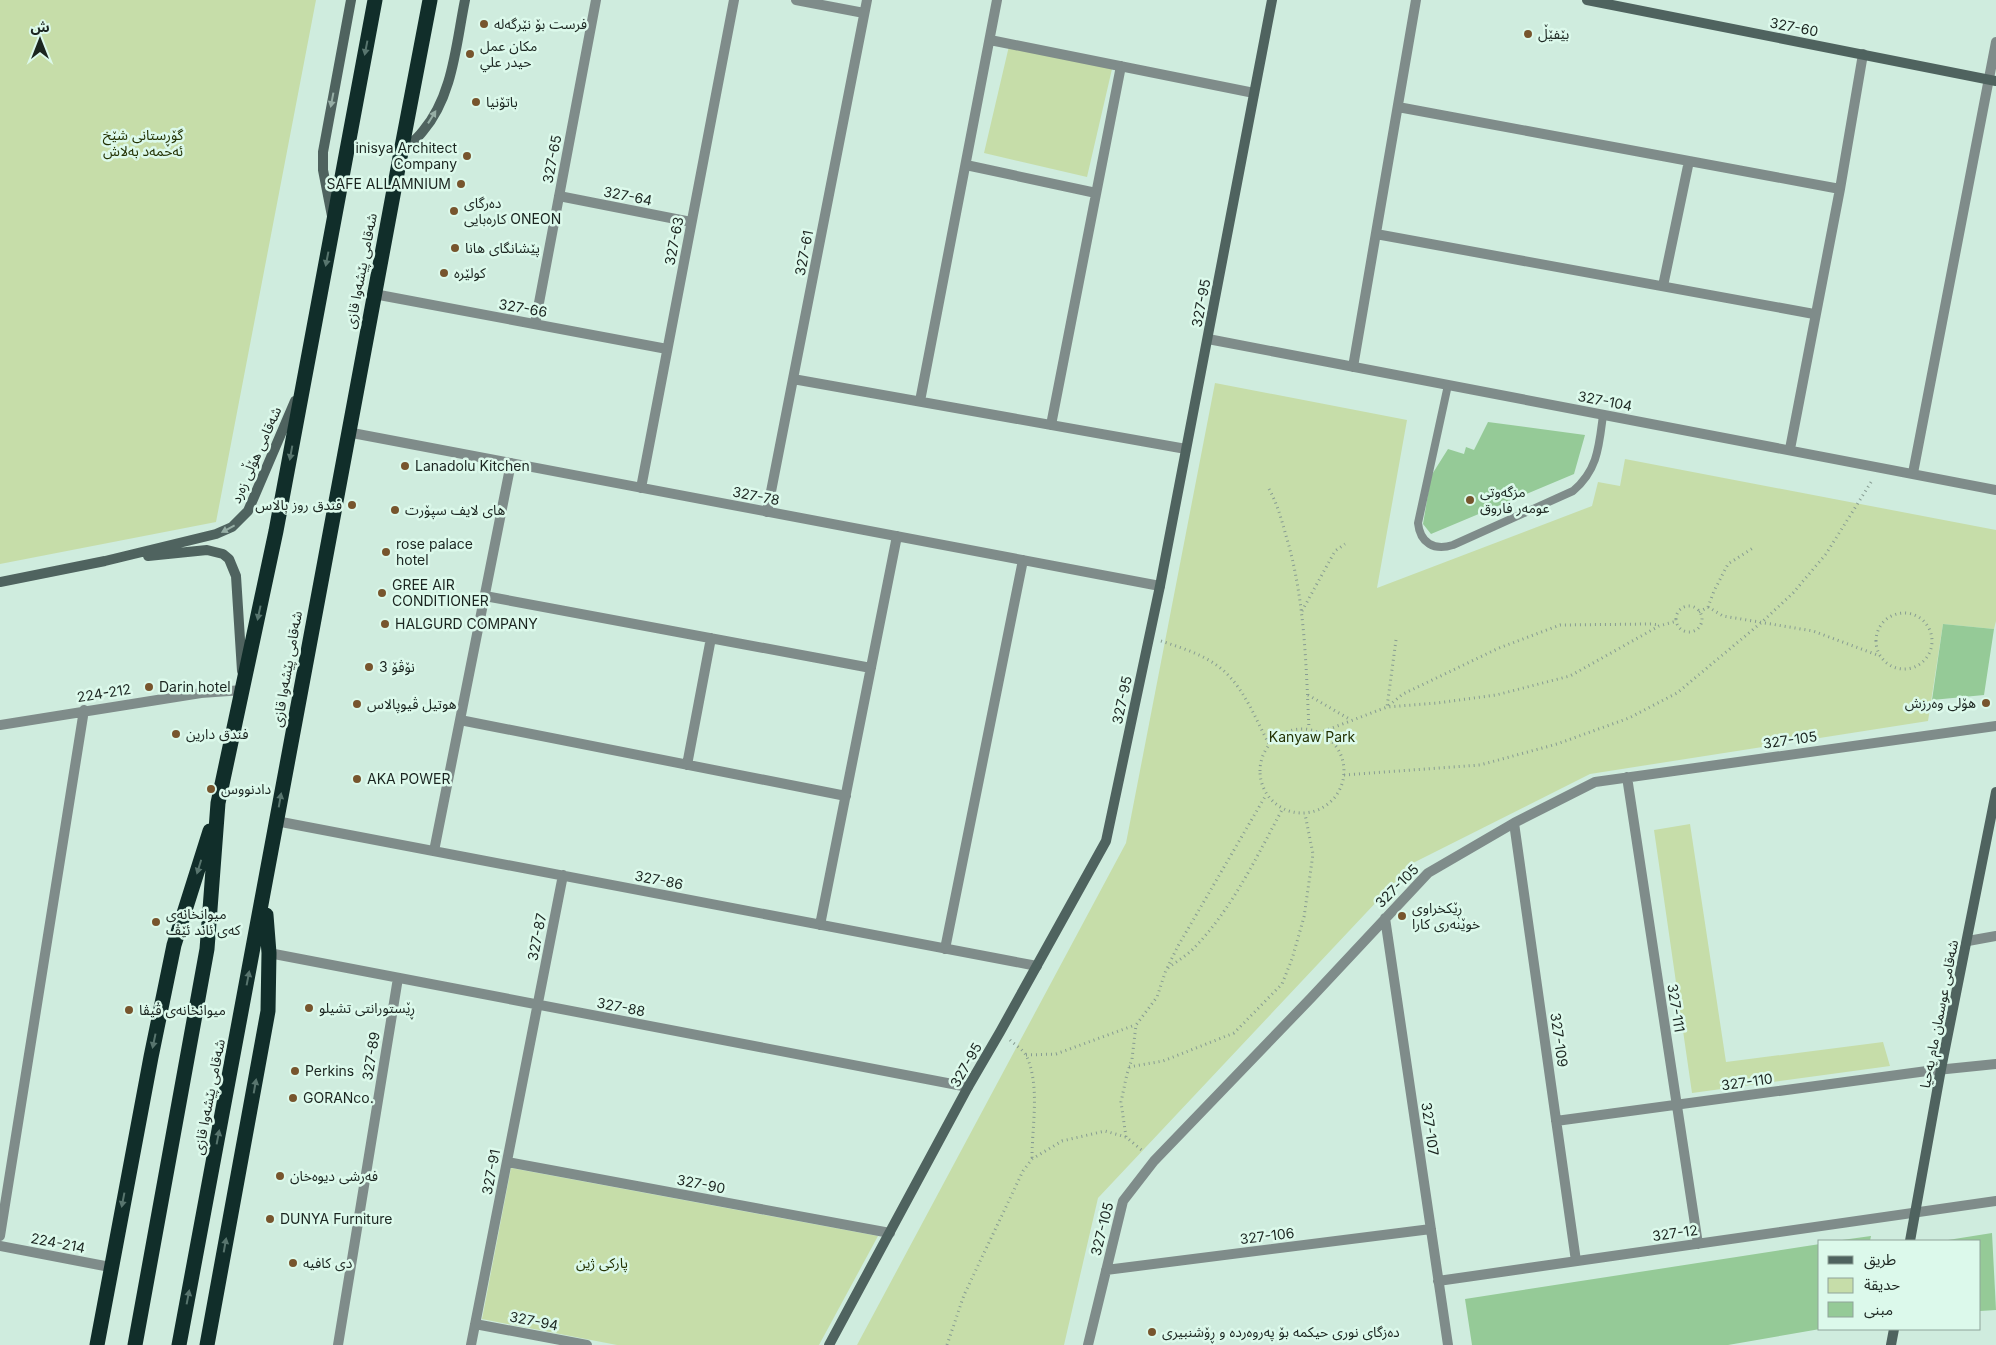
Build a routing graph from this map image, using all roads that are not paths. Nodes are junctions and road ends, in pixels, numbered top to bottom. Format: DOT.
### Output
graph roads {
  1 [pos="351,0"];
  2 [pos="375,0"];
  3 [pos="465,0"];
  4 [pos="596,0"];
  5 [pos="734,0"];
  6 [pos="796,0"];
  7 [pos="867,0"];
  8 [pos="997,0"];
  9 [pos="1272,0"];
  10 [pos="1416,0"];
  11 [pos="1587,0"];
  12 [pos="429,1"];
  13 [pos="1620,3"];
  14 [pos="864,12"];
  15 [pos="990,40"];
  16 [pos="1996,42"];
  17 [pos="1862,54"];
  18 [pos="1121,66"];
  19 [pos="1993,80"];
  20 [pos="1254,93"];
  21 [pos="1398,107"];
  22 [pos="400,154"];
  23 [pos="1689,161"];
  24 [pos="966,165"];
  25 [pos="1840,189"];
  26 [pos="1096,193"];
  27 [pos="559,196"];
  28 [pos="692,222"];
  29 [pos="333,224"];
  30 [pos="1376,234"];
  31 [pos="1663,286"];
  32 [pos="374,294"];
  33 [pos="1814,314"];
  34 [pos="536,324"];
  35 [pos="1208,339"];
  36 [pos="667,348"];
  37 [pos="1352,367"];
  38 [pos="304,379"];
  39 [pos="793,379"];
  40 [pos="1448,385"];
  41 [pos="920,401"];
  42 [pos="1603,415"];
  43 [pos="1051,425"];
  44 [pos="347,432"];
  45 [pos="1186,449"];
  46 [pos="1790,449"];
  47 [pos="511,464"];
  48 [pos="1913,473"];
  49 [pos="641,488"];
  50 [pos="1996,490"];
  51 [pos="768,512"];
  52 [pos="897,536"];
  53 [pos="1023,560"];
  54 [pos="104,561"];
  55 [pos="0,582"];
  56 [pos="1160,586"];
  57 [pos="484,596"];
  58 [pos="711,638"];
  59 [pos="871,668"];
  60 [pos="243,690"];
  61 [pos="84,710"];
  62 [pos="460,720"];
  63 [pos="0,724"];
  64 [pos="1996,726"];
  65 [pos="687,765"];
  66 [pos="1627,777"];
  67 [pos="1996,792"];
  68 [pos="846,796"];
  69 [pos="218,803"];
  70 [pos="276,821"];
  71 [pos="1514,823"];
  72 [pos="434,851"];
  73 [pos="563,875"];
  74 [pos="264,894"];
  75 [pos="1385,918"];
  76 [pos="820,924"];
  77 [pos="1996,936"];
  78 [pos="1968,941"];
  79 [pos="945,948"];
  80 [pos="269,954"];
  81 [pos="1037,966"];
  82 [pos="398,978"];
  83 [pos="537,1005"];
  84 [pos="1996,1064"];
  85 [pos="1941,1069"];
  86 [pos="968,1087"];
  87 [pos="1677,1105"];
  88 [pos="1556,1121"];
  89 [pos="507,1162"];
  90 [pos="1996,1200"];
  91 [pos="1916,1213"];
  92 [pos="1431,1229"];
  93 [pos="890,1233"];
  94 [pos="0,1236"];
  95 [pos="1910,1240"];
  96 [pos="1698,1244"];
  97 [pos="0,1246"];
  98 [pos="1576,1261"];
  99 [pos="110,1267"];
  100 [pos="1106,1270"];
  101 [pos="1438,1281"];
  102 [pos="102,1321"];
  103 [pos="475,1324"];
  104 [pos="1894,1330"];
  105 [pos="89,1345"];
  106 [pos="97,1345"];
  107 [pos="135,1345"];
  108 [pos="179,1345"];
  109 [pos="207,1345"];
  110 [pos="338,1345"];
  111 [pos="471,1345"];
  112 [pos="587,1345"];
  113 [pos="829,1345"];
  114 [pos="1088,1345"];
  115 [pos="1448,1345"];
  116 [pos="1891,1345"];
  1 -- 29 [label="street, one-way"];
  2 -- 29 [label="highway, شەقامی پێشەوا قازی, one-way"];
  22 -- 3 [label="street, one-way"];
  4 -- 27 [label="street, 327-65"];
  5 -- 28 [label="street, 327-63"];
  6 -- 14 [label="street"];
  7 -- 14 [label="street, 327-61"];
  8 -- 15 [label="street"];
  9 -- 20 [label="street, 327-95"];
  10 -- 21 [label="street"];
  11 -- 13 [label="street, 327-60"];
  12 -- 22 [label="highway, شەقامی پێشەوا قازی"];
  13 -- 17 [label="street, 327-60"];
  14 -- 39 [label="street, 327-61"];
  15 -- 18 [label="street"];
  15 -- 24 [label="street"];
  16 -- 19 [label="street"];
  17 -- 19 [label="street, 327-60"];
  17 -- 25 [label="street"];
  18 -- 20 [label="street"];
  18 -- 26 [label="street"];
  19 -- 48 [label="street"];
  20 -- 35 [label="street, 327-95"];
  21 -- 23 [label="street"];
  21 -- 30 [label="street"];
  22 -- 32 [label="highway, شەقامی پێشەوا قازی"];
  23 -- 25 [label="street"];
  23 -- 31 [label="street"];
  24 -- 26 [label="street"];
  24 -- 41 [label="street"];
  25 -- 33 [label="street"];
  26 -- 43 [label="street"];
  27 -- 28 [label="street, 327-64"];
  27 -- 34 [label="street, 327-65"];
  28 -- 36 [label="street, 327-63"];
  29 -- 38 [label="highway, شەقامی پێشەوا قازی, one-way"];
  30 -- 31 [label="street"];
  30 -- 37 [label="street"];
  31 -- 33 [label="street"];
  32 -- 34 [label="street, 327-66"];
  32 -- 44 [label="highway, شەقامی پێشەوا قازی"];
  33 -- 46 [label="street"];
  34 -- 36 [label="street, 327-66"];
  35 -- 37 [label="street, 327-104"];
  35 -- 45 [label="street, 327-95"];
  36 -- 49 [label="street, 327-63"];
  37 -- 40 [label="street, 327-104"];
  38 -- 54 [label="street, شەقامی هۆڵی زەرد, one-way"];
  38 -- 60 [label="highway, شەقامی پێشەوا قازی, one-way"];
  39 -- 41 [label="street"];
  39 -- 51 [label="street, 327-61"];
  40 -- 42 [label="street, 327-104"];
  40 -- 42 [label="lane"];
  41 -- 43 [label="street"];
  42 -- 46 [label="street, 327-104"];
  43 -- 45 [label="street"];
  44 -- 47 [label="street, 327-78"];
  70 -- 44 [label="highway, شەقامی پێشەوا قازی, one-way"];
  45 -- 56 [label="street, 327-95"];
  46 -- 48 [label="street, 327-104"];
  47 -- 49 [label="street, 327-78"];
  47 -- 57 [label="street"];
  48 -- 50 [label="street, 327-104"];
  49 -- 51 [label="street, 327-78"];
  51 -- 52 [label="street, 327-78"];
  52 -- 53 [label="street, 327-78"];
  52 -- 59 [label="street"];
  53 -- 56 [label="street, 327-78"];
  53 -- 79 [label="street"];
  54 -- 55 [label="street, شەقامی هۆڵی زەرد"];
  54 -- 60 [label="street, شەقامی هۆڵی زەرد"];
  56 -- 81 [label="street, 327-95"];
  57 -- 58 [label="street"];
  57 -- 62 [label="street"];
  58 -- 59 [label="street"];
  58 -- 65 [label="street"];
  59 -- 68 [label="street"];
  60 -- 61 [label="street, 224-212"];
  60 -- 69 [label="highway, شەقامی پێشەوا قازی"];
  61 -- 63 [label="street, 224-212"];
  61 -- 94 [label="street"];
  62 -- 65 [label="street"];
  62 -- 72 [label="street"];
  64 -- 66 [label="street, 327-105"];
  65 -- 68 [label="street"];
  66 -- 71 [label="street, 327-105"];
  66 -- 87 [label="street, 327-111"];
  67 -- 78 [label="street, شەقامی عوسمان مام یەحیا"];
  68 -- 76 [label="street"];
  69 -- 99 [label="highway, one-way"];
  69 -- 107 [label="highway, شەقامی پێشەوا قازی"];
  70 -- 72 [label="street, 327-86"];
  70 -- 74 [label="highway, شەقامی پێشەوا قازی"];
  71 -- 75 [label="street, 327-105"];
  71 -- 88 [label="street, 327-109"];
  72 -- 73 [label="street, 327-86"];
  73 -- 76 [label="street, 327-86"];
  73 -- 83 [label="street, 327-87"];
  74 -- 80 [label="highway"];
  108 -- 74 [label="highway, شەقامی پێشەوا قازی, one-way"];
  75 -- 92 [label="street, 327-107"];
  75 -- 100 [label="street, 327-105"];
  76 -- 79 [label="street, 327-86"];
  77 -- 78 [label="street"];
  78 -- 85 [label="street, شەقامی عوسمان مام یەحیا"];
  79 -- 81 [label="street, 327-86"];
  80 -- 82 [label="street, 327-88"];
  109 -- 80 [label="highway, one-way"];
  81 -- 86 [label="street, 327-95"];
  82 -- 83 [label="street, 327-88"];
  82 -- 110 [label="street, 327-89"];
  83 -- 86 [label="street, 327-88"];
  83 -- 89 [label="street, 327-91"];
  84 -- 85 [label="street, 327-110"];
  85 -- 87 [label="street, 327-110"];
  85 -- 91 [label="street, شەقامی عوسمان مام یەحیا"];
  86 -- 93 [label="street, 327-95"];
  87 -- 88 [label="street, 327-110"];
  87 -- 96 [label="street, 327-111"];
  88 -- 98 [label="street, 327-109"];
  89 -- 93 [label="street, 327-90"];
  89 -- 103 [label="street, 327-91"];
  90 -- 91 [label="street, 327-12"];
  91 -- 95 [label="street, شەقامی عوسمان مام یەحیا"];
  91 -- 96 [label="street, 327-12"];
  92 -- 100 [label="street, 327-106"];
  92 -- 101 [label="street, 327-107"];
  93 -- 113 [label="street, 327-95"];
  96 -- 98 [label="street, 327-12"];
  97 -- 99 [label="street, 224-214"];
  98 -- 101 [label="street, 327-12"];
  99 -- 102 [label="highway"];
  100 -- 114 [label="street, 327-105"];
  101 -- 115 [label="street, 327-107"];
  102 -- 105 [label="highway"];
  102 -- 106 [label="highway"];
  103 -- 111 [label="street, 327-91"];
  103 -- 112 [label="street, 327-94"];
  104 -- 116 [label="street"];
}
